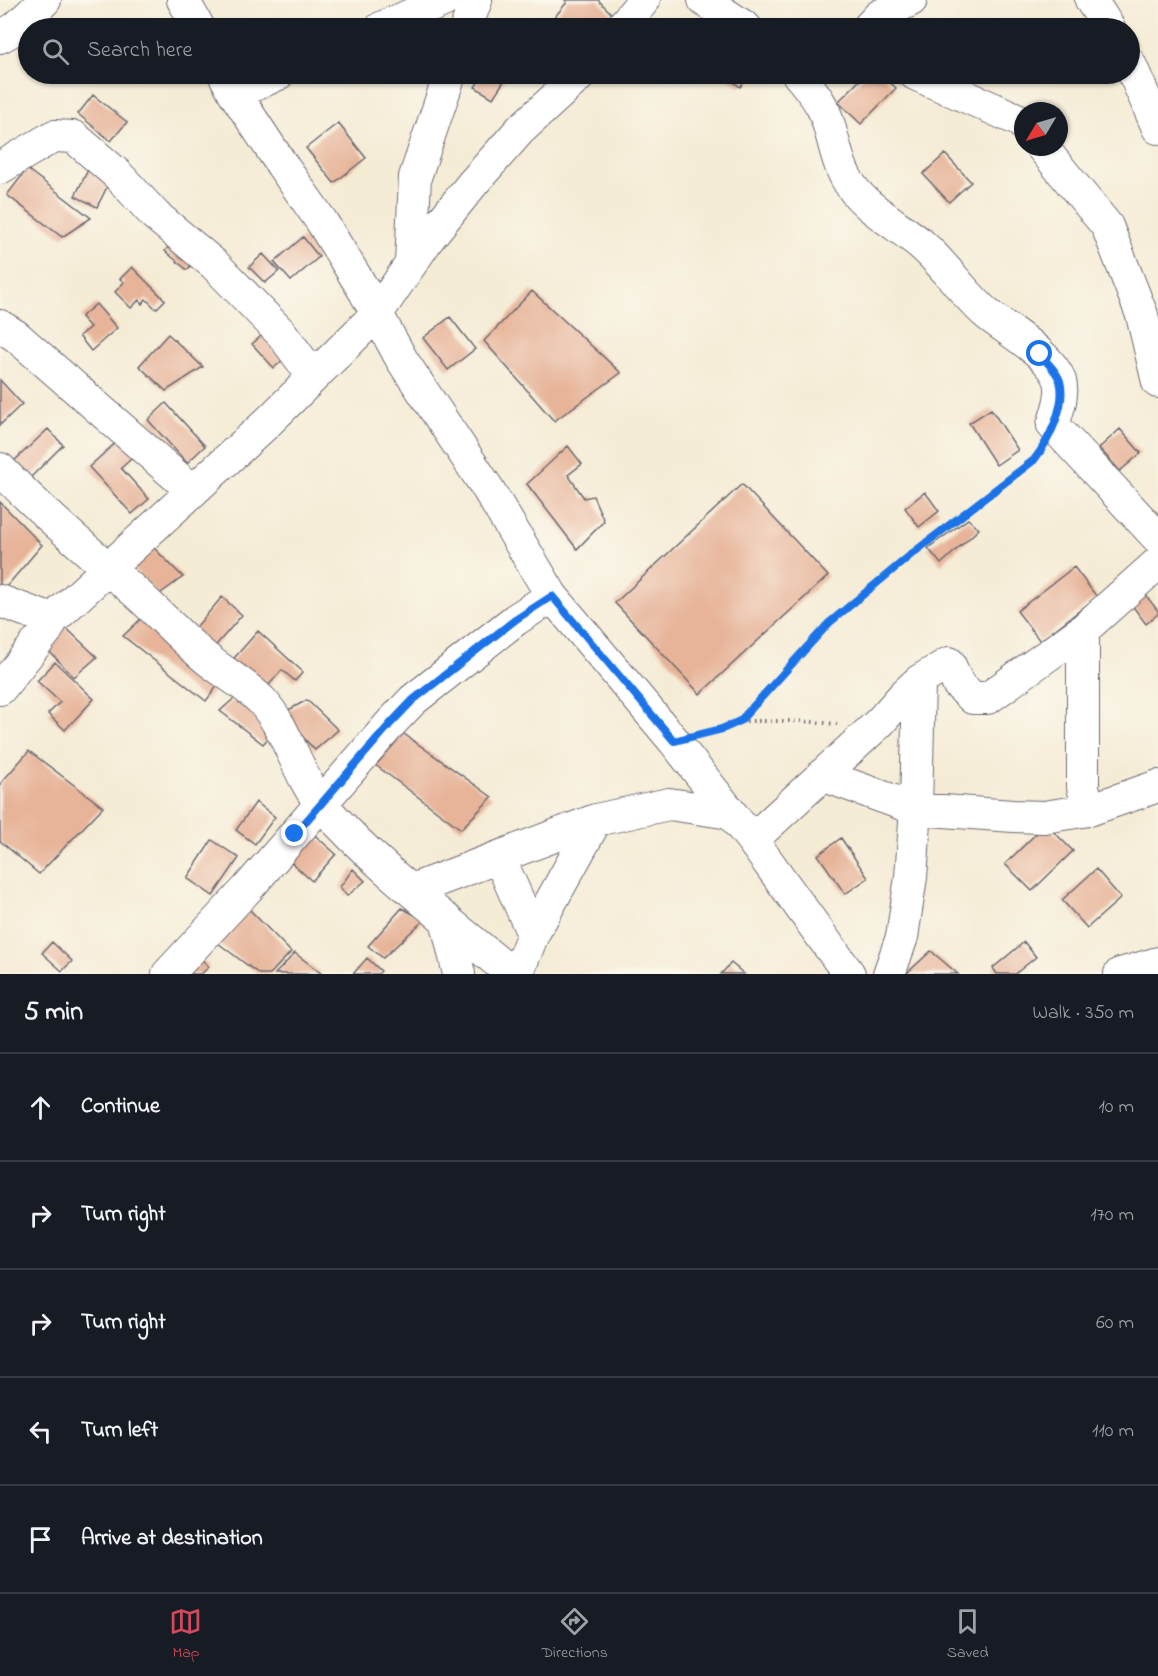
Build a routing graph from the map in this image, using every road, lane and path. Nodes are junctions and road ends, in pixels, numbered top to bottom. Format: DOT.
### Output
graph roads {
  1 [pos="45,0"];
  2 [pos="183,0"];
  3 [pos="446,0"];
  4 [pos="476,0"];
  5 [pos="644,0"];
  6 [pos="704,0"];
  7 [pos="910,0"];
  8 [pos="1092,0"];
  9 [pos="26,18"];
  10 [pos="193,18"];
  11 [pos="404,18"];
  12 [pos="470,18"];
  13 [pos="629,18"];
  14 [pos="731,18"];
  15 [pos="877,18"];
  16 [pos="1102,18"];
  17 [pos="18,26"];
  18 [pos="0,37"];
  19 [pos="229,84"];
  20 [pos="447,84"];
  21 [pos="569,84"];
  22 [pos="805,84"];
  23 [pos="937,84"];
  24 [pos="1139,84"];
  25 [pos="1014,120"];
  26 [pos="1158,128"];
  27 [pos="1049,156"];
  28 [pos="0,168"];
  29 [pos="411,264"];
  30 [pos="376,315"];
  31 [pos="0,326"];
  32 [pos="313,376"];
  33 [pos="1158,382"];
  34 [pos="1053,425"];
  35 [pos="0,469"];
  36 [pos="193,491"];
  37 [pos="1158,538"];
  38 [pos="1158,563"];
  39 [pos="107,569"];
  40 [pos="552,596"];
  41 [pos="0,601"];
  42 [pos="52,620"];
  43 [pos="1083,630"];
  44 [pos="919,681"];
  45 [pos="0,689"];
  46 [pos="740,721"];
  47 [pos="840,725"];
  48 [pos="674,741"];
  49 [pos="822,775"];
  50 [pos="1158,786"];
  51 [pos="321,804"];
  52 [pos="916,809"];
  53 [pos="1089,810"];
  54 [pos="730,813"];
  55 [pos="596,820"];
  56 [pos="752,840"];
  57 [pos="499,857"];
  58 [pos="412,890"];
  59 [pos="446,919"];
  60 [pos="533,934"];
  61 [pos="1158,963"];
  62 [pos="168,974"];
  63 [pos="459,974"];
  64 [pos="512,974"];
  65 [pos="517,974"];
  66 [pos="849,974"];
  67 [pos="889,974"];
  68 [pos="1120,974"];
  1 -- 9 [label="street"];
  2 -- 10 [label="street"];
  3 -- 11 [label="street"];
  4 -- 12 [label="street"];
  5 -- 13 [label="street"];
  6 -- 14 [label="street"];
  7 -- 15 [label="street"];
  8 -- 16 [label="street"];
  17 -- 18 [label="street"];
  19 -- 30 [label="street"];
  20 -- 29 [label="street"];
  21 -- 29 [label="street"];
  22 -- 34 [label="street"];
  23 -- 25 [label="street"];
  24 -- 26 [label="street"];
  27 -- 33 [label="street"];
  28 -- 32 [label="street"];
  29 -- 30 [label="street"];
  30 -- 32 [label="street"];
  30 -- 40 [label="street"];
  31 -- 36 [label="street"];
  32 -- 36 [label="street"];
  34 -- 37 [label="street"];
  34 -- 46 [label="path"];
  35 -- 39 [label="street"];
  36 -- 39 [label="street"];
  38 -- 43 [label="street"];
  39 -- 42 [label="street"];
  39 -- 51 [label="street"];
  40 -- 48 [label="street"];
  40 -- 51 [label="street"];
  41 -- 42 [label="street"];
  42 -- 45 [label="street"];
  43 -- 44 [label="street"];
  43 -- 53 [label="street"];
  44 -- 49 [label="street"];
  44 -- 52 [label="street"];
  46 -- 47 [label="path"];
  46 -- 48 [label="path"];
  48 -- 54 [label="street"];
  49 -- 52 [label="street"];
  49 -- 56 [label="street"];
  50 -- 53 [label="street"];
  51 -- 58 [label="street"];
  51 -- 62 [label="street"];
  52 -- 53 [label="street"];
  52 -- 67 [label="street"];
  54 -- 55 [label="street"];
  54 -- 56 [label="street"];
  55 -- 57 [label="street"];
  55 -- 60 [label="street"];
  56 -- 66 [label="street"];
  57 -- 58 [label="street"];
  57 -- 60 [label="street"];
  58 -- 59 [label="street"];
  59 -- 63 [label="street"];
  59 -- 64 [label="street"];
  60 -- 65 [label="street"];
  61 -- 68 [label="street"];
}
